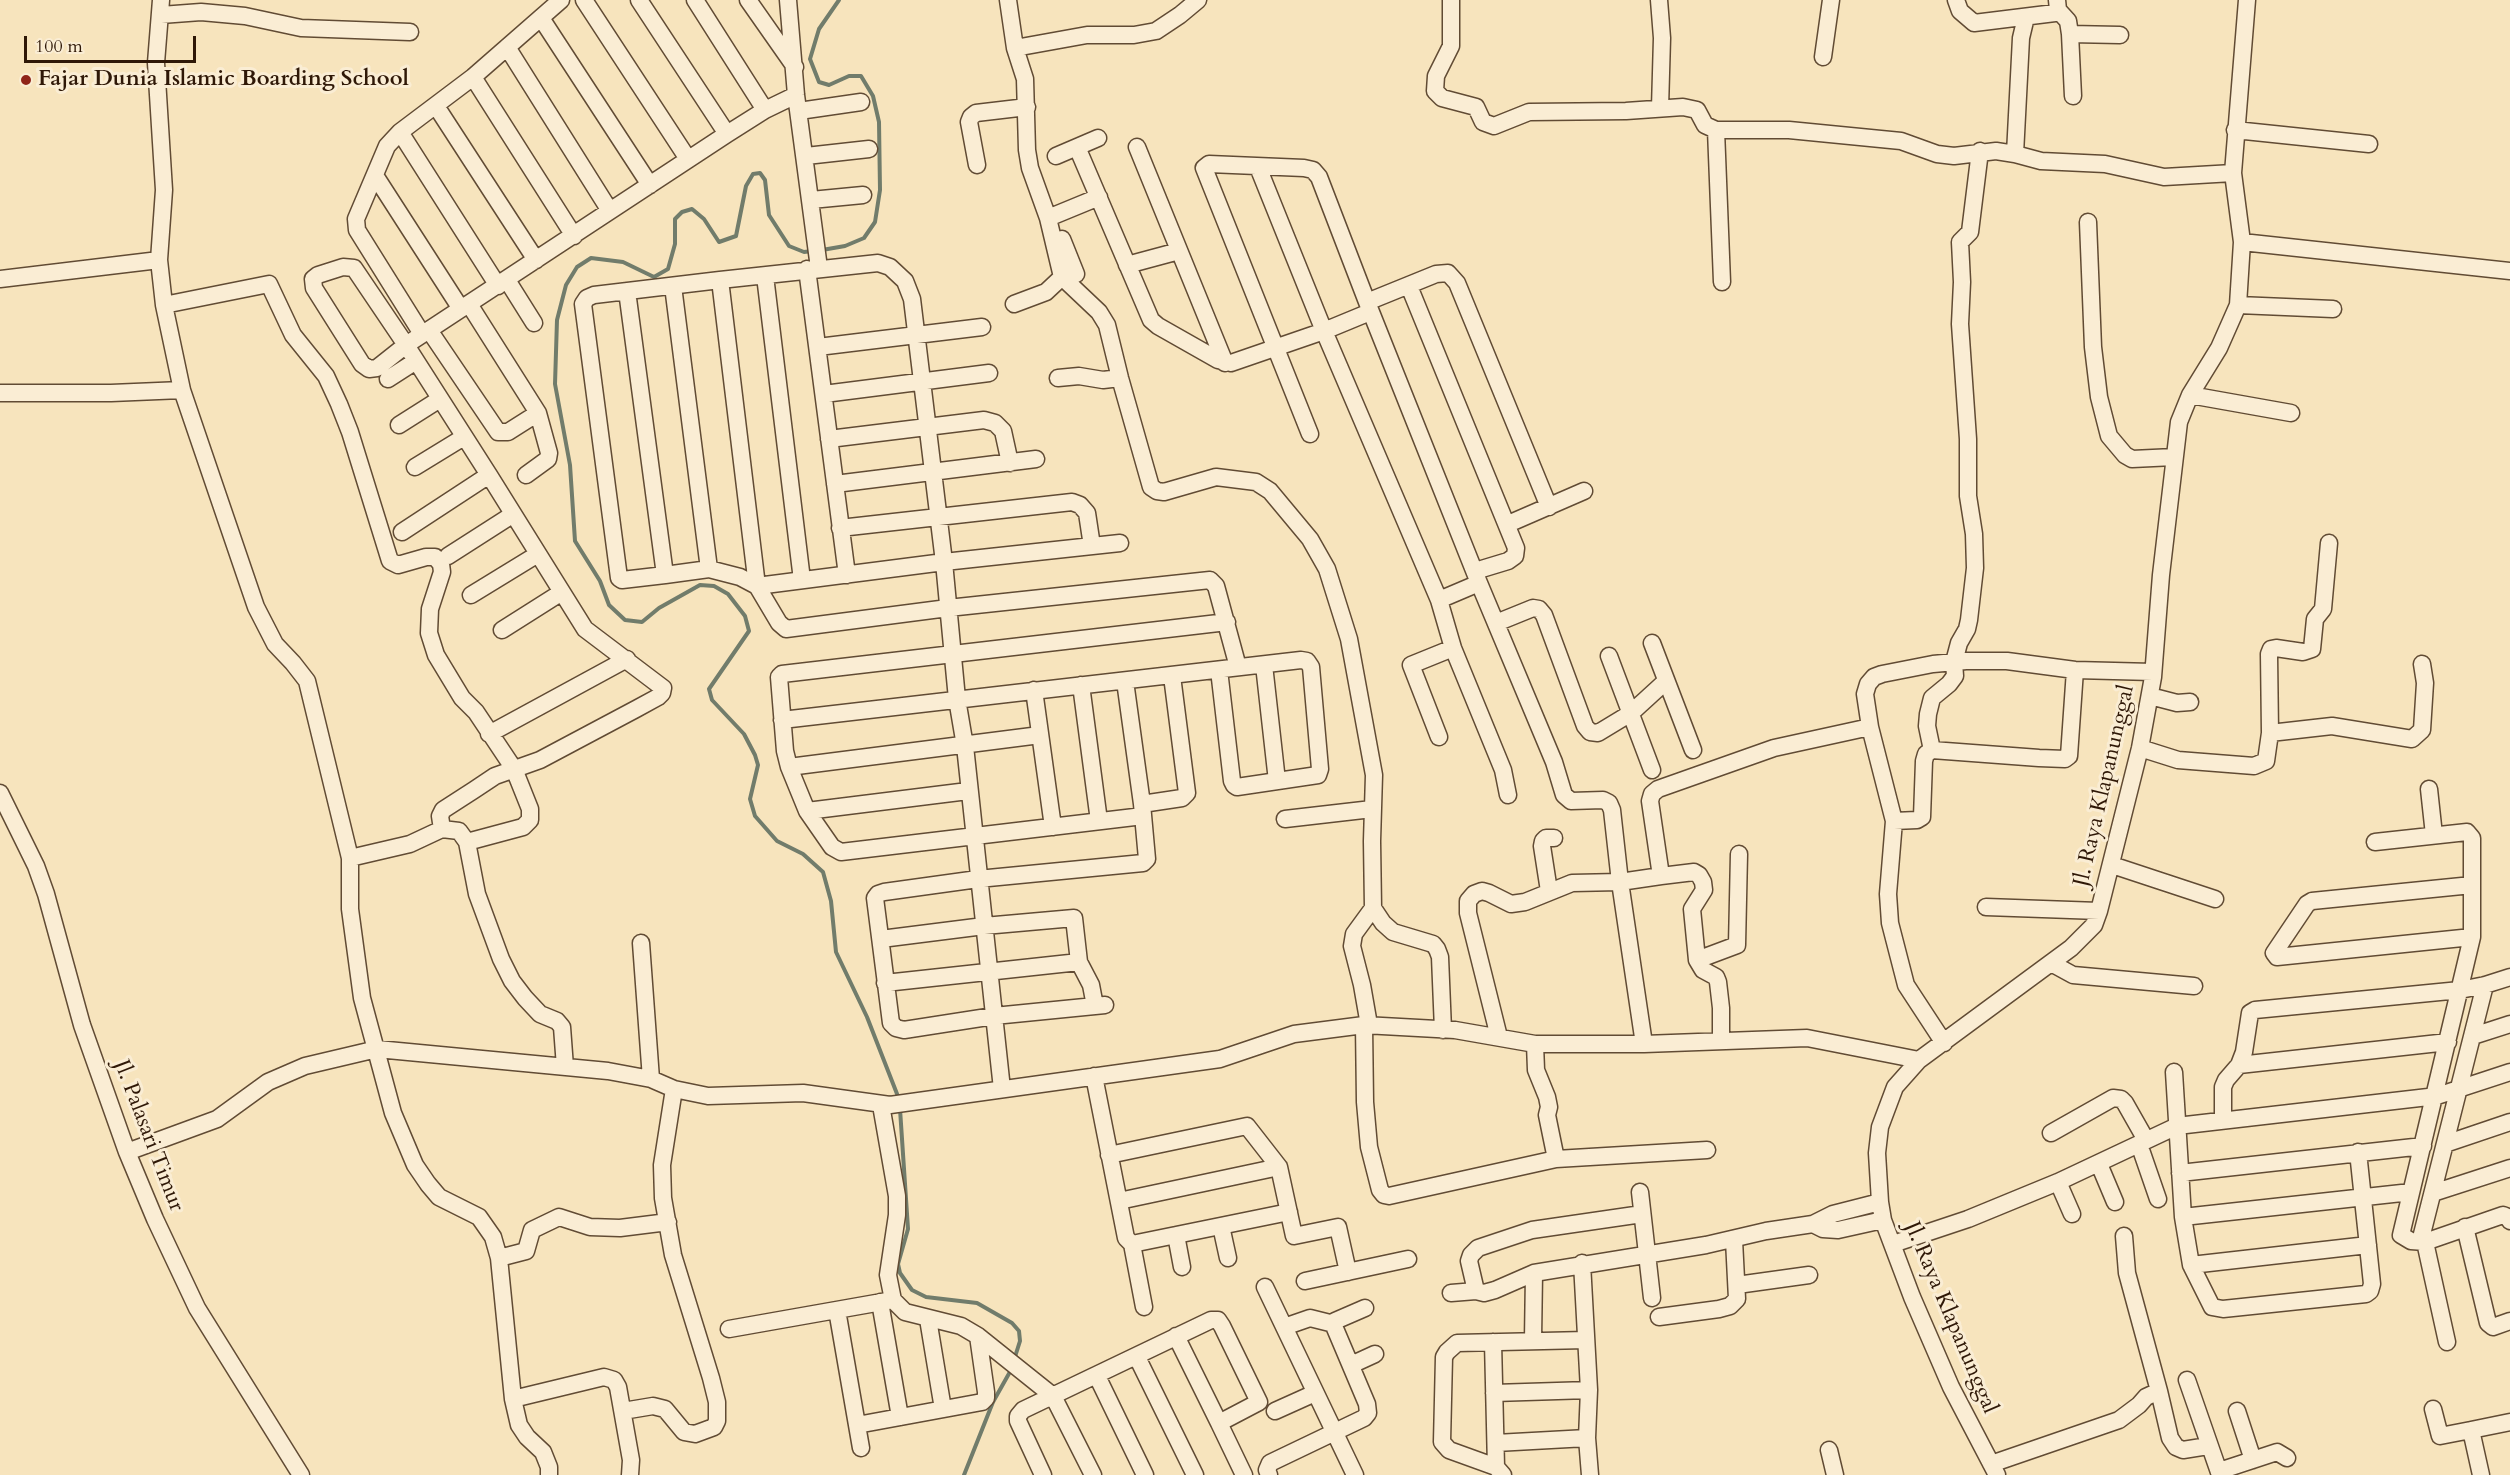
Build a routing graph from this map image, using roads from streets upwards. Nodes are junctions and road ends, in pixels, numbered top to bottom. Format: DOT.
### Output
graph roads {
  1 [pos="561,0"];
  2 [pos="584,0"];
  3 [pos="639,0"];
  4 [pos="694,0"];
  5 [pos="748,0"];
  6 [pos="788,0"];
  7 [pos="1008,0"];
  8 [pos="1198,0"];
  9 [pos="1451,0"];
  10 [pos="1659,0"];
  11 [pos="1831,0"];
  12 [pos="1956,0"];
  13 [pos="2247,0"];
  14 [pos="2058,5"];
  15 [pos="161,7"];
  16 [pos="2026,17"];
  17 [pos="541,18"];
  18 [pos="411,32"];
  19 [pos="2070,34"];
  20 [pos="2120,35"];
  21 [pos="507,48"];
  22 [pos="1015,48"];
  23 [pos="1823,57"];
  24 [pos="795,67"];
  25 [pos="472,77"];
  26 [pos="2073,96"];
  27 [pos="861,102"];
  28 [pos="798,103"];
  29 [pos="436,106"];
  30 [pos="1027,107"];
  31 [pos="1660,108"];
  32 [pos="765,110"];
  33 [pos="1716,130"];
  34 [pos="2235,130"];
  35 [pos="400,132"];
  36 [pos="727,134"];
  37 [pos="1098,138"];
  38 [pos="2369,144"];
  39 [pos="1077,147"];
  40 [pos="1137,147"];
  41 [pos="869,149"];
  42 [pos="1980,152"];
  43 [pos="2015,154"];
  44 [pos="806,156"];
  45 [pos="1056,156"];
  46 [pos="688,159"];
  47 [pos="976,165"];
  48 [pos="1258,167"];
  49 [pos="2233,174"];
  50 [pos="376,177"];
  51 [pos="650,185"];
  52 [pos="863,195"];
  53 [pos="1100,197"];
  54 [pos="811,200"];
  55 [pos="610,211"];
  56 [pos="1050,217"];
  57 [pos="2088,222"];
  58 [pos="574,236"];
  59 [pos="2242,242"];
  60 [pos="1179,251"];
  61 [pos="159,260"];
  62 [pos="536,260"];
  63 [pos="1127,264"];
  64 [pos="815,265"];
  65 [pos="2510,271"];
  66 [pos="1069,275"];
  67 [pos="765,276"];
  68 [pos="0,279"];
  69 [pos="720,280"];
  70 [pos="1722,282"];
  71 [pos="502,283"];
  72 [pos="674,286"];
  73 [pos="1409,286"];
  74 [pos="627,291"];
  75 [pos="1014,304"];
  76 [pos="164,305"];
  77 [pos="2238,305"];
  78 [pos="465,306"];
  79 [pos="1368,307"];
  80 [pos="2333,309"];
  81 [pos="534,323"];
  82 [pos="982,327"];
  83 [pos="1324,331"];
  84 [pos="425,332"];
  85 [pos="916,336"];
  86 [pos="406,345"];
  87 [pos="818,347"];
  88 [pos="1275,349"];
  89 [pos="416,361"];
  90 [pos="1225,363"];
  91 [pos="989,373"];
  92 [pos="1058,378"];
  93 [pos="1120,378"];
  94 [pos="388,379"];
  95 [pos="921,381"];
  96 [pos="182,390"];
  97 [pos="0,393"];
  98 [pos="824,394"];
  99 [pos="2190,395"];
  100 [pos="440,399"];
  101 [pos="538,413"];
  102 [pos="2291,413"];
  103 [pos="399,425"];
  104 [pos="927,426"];
  105 [pos="1310,434"];
  106 [pos="464,437"];
  107 [pos="829,439"];
  108 [pos="2174,457"];
  109 [pos="1036,459"];
  110 [pos="1010,463"];
  111 [pos="415,467"];
  112 [pos="933,472"];
  113 [pos="489,475"];
  114 [pos="526,475"];
  115 [pos="835,484"];
  116 [pos="1584,491"];
  117 [pos="1549,507"];
  118 [pos="512,515"];
  119 [pos="937,519"];
  120 [pos="1508,524"];
  121 [pos="840,528"];
  122 [pos="402,531"];
  123 [pos="1120,543"];
  124 [pos="2329,543"];
  125 [pos="1092,546"];
  126 [pos="538,554"];
  127 [pos="448,556"];
  128 [pos="944,562"];
  129 [pos="709,569"];
  130 [pos="665,575"];
  131 [pos="847,575"];
  132 [pos="1477,577"];
  133 [pos="802,580"];
  134 [pos="757,586"];
  135 [pos="562,592"];
  136 [pos="471,595"];
  137 [pos="1439,600"];
  138 [pos="948,608"];
  139 [pos="1227,622"];
  140 [pos="1496,623"];
  141 [pos="502,630"];
  142 [pos="1652,643"];
  143 [pos="1454,648"];
  144 [pos="952,655"];
  145 [pos="1609,656"];
  146 [pos="627,659"];
  147 [pos="1954,662"];
  148 [pos="1264,664"];
  149 [pos="2422,664"];
  150 [pos="1238,667"];
  151 [pos="1219,670"];
  152 [pos="2075,670"];
  153 [pos="2153,672"];
  154 [pos="1172,676"];
  155 [pos="1125,681"];
  156 [pos="1666,681"];
  157 [pos="1081,686"];
  158 [pos="1034,690"];
  159 [pos="2150,696"];
  160 [pos="957,699"];
  161 [pos="2190,702"];
  162 [pos="1631,713"];
  163 [pos="782,720"];
  164 [pos="1870,727"];
  165 [pos="2270,733"];
  166 [pos="489,734"];
  167 [pos="1040,735"];
  168 [pos="1439,737"];
  169 [pos="965,746"];
  170 [pos="2140,748"];
  171 [pos="1693,750"];
  172 [pos="1932,750"];
  173 [pos="789,767"];
  174 [pos="514,770"];
  175 [pos="1652,770"];
  176 [pos="1277,781"];
  177 [pos="2429,789"];
  178 [pos="968,791"];
  179 [pos="0,793"];
  180 [pos="1508,795"];
  181 [pos="1372,809"];
  182 [pos="1143,810"];
  183 [pos="807,811"];
  184 [pos="1285,819"];
  185 [pos="1099,821"];
  186 [pos="1894,821"];
  187 [pos="1053,827"];
  188 [pos="442,829"];
  189 [pos="2434,835"];
  190 [pos="973,836"];
  191 [pos="1554,838"];
  192 [pos="467,842"];
  193 [pos="2375,842"];
  194 [pos="1739,854"];
  195 [pos="350,858"];
  196 [pos="2112,865"];
  197 [pos="1661,876"];
  198 [pos="978,879"];
  199 [pos="1620,882"];
  200 [pos="2472,885"];
  201 [pos="1549,891"];
  202 [pos="2216,899"];
  203 [pos="1986,907"];
  204 [pos="1374,908"];
  205 [pos="2099,911"];
  206 [pos="984,926"];
  207 [pos="2472,937"];
  208 [pos="881,939"];
  209 [pos="641,943"];
  210 [pos="1697,960"];
  211 [pos="1079,962"];
  212 [pos="2051,963"];
  213 [pos="989,971"];
  214 [pos="2510,976"];
  215 [pos="885,983"];
  216 [pos="2485,985"];
  217 [pos="2194,986"];
  218 [pos="2460,990"];
  219 [pos="994,1016"];
  220 [pos="2510,1024"];
  221 [pos="1366,1025"];
  222 [pos="1443,1030"];
  223 [pos="2473,1036"];
  224 [pos="1499,1037"];
  225 [pos="1721,1041"];
  226 [pos="2448,1042"];
  227 [pos="1944,1043"];
  228 [pos="1534,1044"];
  229 [pos="1644,1044"];
  230 [pos="377,1049"];
  231 [pos="1919,1060"];
  232 [pos="2239,1065"];
  233 [pos="565,1067"];
  234 [pos="2174,1072"];
  235 [pos="2510,1072"];
  236 [pos="1094,1076"];
  237 [pos="651,1079"];
  238 [pos="674,1089"];
  239 [pos="1002,1089"];
  240 [pos="2446,1094"];
  241 [pos="886,1105"];
  242 [pos="2223,1120"];
  243 [pos="2510,1122"];
  244 [pos="2177,1126"];
  245 [pos="2052,1133"];
  246 [pos="2143,1142"];
  247 [pos="2445,1144"];
  248 [pos="2423,1146"];
  249 [pos="1707,1150"];
  250 [pos="127,1152"];
  251 [pos="2358,1152"];
  252 [pos="1109,1155"];
  253 [pos="1556,1160"];
  254 [pos="2099,1164"];
  255 [pos="1279,1167"];
  256 [pos="2510,1168"];
  257 [pos="2180,1173"];
  258 [pos="2058,1182"];
  259 [pos="1640,1192"];
  260 [pos="2411,1192"];
  261 [pos="2433,1193"];
  262 [pos="2363,1198"];
  263 [pos="2158,1199"];
  264 [pos="1119,1201"];
  265 [pos="1880,1202"];
  266 [pos="2115,1202"];
  267 [pos="1289,1212"];
  268 [pos="1642,1214"];
  269 [pos="2072,1214"];
  270 [pos="2183,1217"];
  271 [pos="1883,1220"];
  272 [pos="2510,1221"];
  273 [pos="668,1222"];
  274 [pos="1813,1224"];
  275 [pos="1221,1226"];
  276 [pos="2465,1227"];
  277 [pos="1176,1235"];
  278 [pos="2124,1236"];
  279 [pos="1734,1240"];
  280 [pos="2422,1242"];
  281 [pos="1132,1244"];
  282 [pos="1893,1244"];
  283 [pos="2368,1245"];
  284 [pos="1648,1255"];
  285 [pos="499,1258"];
  286 [pos="1228,1258"];
  287 [pos="1408,1259"];
  288 [pos="1582,1263"];
  289 [pos="2191,1265"];
  290 [pos="1182,1267"];
  291 [pos="1348,1272"];
  292 [pos="1534,1273"];
  293 [pos="1809,1275"];
  294 [pos="1305,1281"];
  295 [pos="1737,1285"];
  296 [pos="1264,1287"];
  297 [pos="1476,1291"];
  298 [pos="1451,1293"];
  299 [pos="1652,1298"];
  300 [pos="886,1301"];
  301 [pos="1144,1307"];
  302 [pos="1365,1308"];
  303 [pos="837,1310"];
  304 [pos="1659,1317"];
  305 [pos="928,1319"];
  306 [pos="2510,1321"];
  307 [pos="1334,1324"];
  308 [pos="1284,1327"];
  309 [pos="729,1329"];
  310 [pos="978,1336"];
  311 [pos="1176,1336"];
  312 [pos="1533,1340"];
  313 [pos="1586,1340"];
  314 [pos="1493,1342"];
  315 [pos="2447,1342"];
  316 [pos="1375,1354"];
  317 [pos="1137,1357"];
  318 [pos="1351,1365"];
  319 [pos="1097,1376"];
  320 [pos="2187,1380"];
  321 [pos="1589,1390"];
  322 [pos="2159,1391"];
  323 [pos="1315,1392"];
  324 [pos="1494,1393"];
  325 [pos="1053,1396"];
  326 [pos="513,1400"];
  327 [pos="944,1409"];
  328 [pos="2433,1409"];
  329 [pos="1275,1411"];
  330 [pos="2237,1411"];
  331 [pos="623,1412"];
  332 [pos="900,1417"];
  333 [pos="2510,1422"];
  334 [pos="1219,1423"];
  335 [pos="857,1425"];
  336 [pos="2471,1430"];
  337 [pos="1334,1431"];
  338 [pos="1587,1438"];
  339 [pos="1497,1443"];
  340 [pos="2208,1446"];
  341 [pos="861,1448"];
  342 [pos="1829,1450"];
  343 [pos="2287,1458"];
  344 [pos="2253,1460"];
  345 [pos="1994,1469"];
  346 [pos="1499,1471"];
  347 [pos="2219,1473"];
  348 [pos="1351,1474"];
  349 [pos="301,1475"];
  350 [pos="549,1475"];
  351 [pos="630,1475"];
  352 [pos="1043,1475"];
  353 [pos="1093,1475"];
  354 [pos="1145,1475"];
  355 [pos="1195,1475"];
  356 [pos="1244,1475"];
  357 [pos="1269,1475"];
  358 [pos="1590,1475"];
  359 [pos="1835,1475"];
  360 [pos="2481,1475"];
  1 -- 17 [label="street"];
  2 -- 46 [label="street"];
  3 -- 36 [label="street"];
  4 -- 32 [label="street"];
  5 -- 24 [label="street"];
  6 -- 24 [label="street"];
  7 -- 22 [label="street"];
  8 -- 22 [label="street"];
  9 -- 31 [label="street"];
  10 -- 31 [label="street"];
  11 -- 23 [label="street"];
  12 -- 16 [label="street"];
  13 -- 34 [label="street, Jl. Raya Klapanunggal"];
  14 -- 16 [label="street"];
  14 -- 19 [label="street"];
  15 -- 18 [label="street"];
  15 -- 61 [label="street"];
  16 -- 43 [label="street"];
  17 -- 21 [label="street"];
  17 -- 51 [label="street"];
  19 -- 20 [label="street"];
  19 -- 26 [label="street"];
  21 -- 25 [label="street"];
  21 -- 55 [label="street"];
  22 -- 30 [label="street"];
  24 -- 28 [label="street"];
  25 -- 29 [label="street"];
  25 -- 58 [label="street"];
  27 -- 28 [label="street"];
  28 -- 32 [label="street"];
  28 -- 44 [label="street"];
  29 -- 35 [label="street"];
  29 -- 62 [label="street"];
  30 -- 47 [label="street"];
  30 -- 56 [label="street"];
  31 -- 33 [label="street"];
  32 -- 36 [label="street"];
  33 -- 42 [label="street"];
  33 -- 70 [label="street"];
  34 -- 38 [label="street"];
  34 -- 49 [label="street, Jl. Raya Klapanunggal"];
  35 -- 50 [label="street"];
  35 -- 71 [label="street"];
  36 -- 46 [label="street"];
  37 -- 39 [label="street"];
  39 -- 45 [label="street"];
  39 -- 53 [label="street"];
  40 -- 60 [label="street"];
  41 -- 44 [label="street"];
  42 -- 43 [label="street"];
  42 -- 147 [label="street"];
  43 -- 49 [label="street"];
  44 -- 54 [label="street"];
  46 -- 51 [label="street"];
  48 -- 79 [label="street"];
  48 -- 83 [label="street"];
  48 -- 88 [label="street"];
  49 -- 59 [label="street, Jl. Raya Klapanunggal"];
  50 -- 78 [label="street"];
  50 -- 84 [label="street"];
  51 -- 55 [label="street"];
  52 -- 54 [label="street"];
  53 -- 56 [label="street"];
  53 -- 63 [label="street"];
  54 -- 64 [label="street"];
  55 -- 58 [label="street"];
  56 -- 66 [label="street"];
  57 -- 108 [label="street"];
  58 -- 62 [label="street"];
  59 -- 65 [label="street"];
  59 -- 77 [label="street, Jl. Raya Klapanunggal"];
  60 -- 63 [label="street"];
  60 -- 90 [label="street"];
  61 -- 68 [label="street"];
  61 -- 76 [label="street"];
  62 -- 71 [label="street"];
  63 -- 90 [label="street"];
  64 -- 67 [label="street"];
  64 -- 85 [label="street"];
  64 -- 87 [label="street"];
  66 -- 75 [label="street"];
  66 -- 93 [label="street"];
  67 -- 69 [label="street"];
  67 -- 133 [label="street"];
  69 -- 72 [label="street"];
  69 -- 134 [label="street"];
  71 -- 78 [label="street"];
  71 -- 81 [label="street"];
  72 -- 74 [label="street"];
  72 -- 129 [label="street"];
  73 -- 79 [label="street"];
  73 -- 117 [label="street"];
  73 -- 120 [label="street"];
  74 -- 130 [label="street"];
  74 -- 130 [label="street"];
  76 -- 96 [label="street"];
  76 -- 166 [label="street"];
  77 -- 80 [label="street"];
  77 -- 99 [label="street, Jl. Raya Klapanunggal"];
  78 -- 84 [label="street"];
  78 -- 101 [label="street"];
  79 -- 83 [label="street"];
  79 -- 132 [label="street"];
  82 -- 85 [label="street"];
  83 -- 88 [label="street"];
  83 -- 137 [label="street"];
  84 -- 86 [label="street"];
  84 -- 101 [label="street"];
  85 -- 87 [label="street"];
  85 -- 95 [label="street"];
  86 -- 86 [label="street"];
  86 -- 89 [label="street"];
  87 -- 98 [label="street"];
  88 -- 90 [label="street"];
  88 -- 105 [label="street"];
  89 -- 94 [label="street"];
  89 -- 100 [label="street"];
  91 -- 95 [label="street"];
  92 -- 93 [label="street"];
  93 -- 181 [label="street"];
  95 -- 98 [label="street"];
  95 -- 104 [label="street"];
  96 -- 97 [label="street"];
  96 -- 195 [label="street"];
  98 -- 107 [label="street"];
  99 -- 102 [label="street"];
  99 -- 108 [label="street, Jl. Raya Klapanunggal"];
  100 -- 103 [label="street"];
  100 -- 106 [label="street"];
  101 -- 114 [label="street"];
  104 -- 107 [label="street"];
  104 -- 110 [label="street"];
  104 -- 112 [label="street"];
  106 -- 111 [label="street"];
  106 -- 113 [label="street"];
  107 -- 115 [label="street"];
  108 -- 153 [label="street, Jl. Raya Klapanunggal"];
  109 -- 110 [label="street"];
  110 -- 112 [label="street"];
  112 -- 115 [label="street"];
  112 -- 119 [label="street"];
  113 -- 118 [label="street"];
  113 -- 122 [label="street"];
  115 -- 121 [label="street"];
  116 -- 117 [label="street"];
  117 -- 120 [label="street"];
  118 -- 126 [label="street"];
  118 -- 127 [label="street"];
  119 -- 121 [label="street"];
  119 -- 125 [label="street"];
  119 -- 128 [label="street"];
  120 -- 132 [label="street"];
  121 -- 131 [label="street"];
  123 -- 125 [label="street"];
  124 -- 165 [label="street"];
  125 -- 128 [label="street"];
  126 -- 135 [label="street"];
  126 -- 136 [label="street"];
  128 -- 131 [label="street"];
  128 -- 138 [label="street"];
  129 -- 130 [label="street"];
  129 -- 134 [label="street"];
  131 -- 133 [label="street"];
  132 -- 137 [label="street"];
  132 -- 140 [label="street"];
  133 -- 134 [label="street"];
  134 -- 138 [label="street"];
  135 -- 141 [label="street"];
  135 -- 146 [label="street"];
  137 -- 143 [label="street"];
  138 -- 139 [label="street"];
  138 -- 144 [label="street"];
  139 -- 144 [label="street"];
  139 -- 150 [label="street"];
  140 -- 162 [label="street"];
  140 -- 199 [label="street"];
  142 -- 156 [label="street"];
  143 -- 168 [label="street"];
  143 -- 180 [label="street"];
  144 -- 160 [label="street"];
  144 -- 163 [label="street"];
  145 -- 162 [label="street"];
  146 -- 166 [label="street"];
  146 -- 174 [label="street"];
  147 -- 152 [label="street"];
  147 -- 164 [label="street"];
  147 -- 172 [label="street"];
  148 -- 150 [label="street"];
  148 -- 176 [label="street"];
  148 -- 176 [label="street"];
  149 -- 165 [label="street"];
  150 -- 151 [label="street"];
  151 -- 154 [label="street"];
  151 -- 176 [label="street"];
  152 -- 153 [label="street"];
  152 -- 172 [label="street"];
  153 -- 159 [label="street, Jl. Raya Klapanunggal"];
  154 -- 155 [label="street"];
  154 -- 182 [label="street"];
  155 -- 157 [label="street"];
  155 -- 182 [label="street"];
  156 -- 162 [label="street"];
  156 -- 171 [label="street"];
  157 -- 158 [label="street"];
  157 -- 185 [label="street"];
  158 -- 160 [label="street"];
  158 -- 167 [label="street"];
  159 -- 161 [label="street"];
  159 -- 170 [label="street, Jl. Raya Klapanunggal"];
  160 -- 163 [label="street"];
  160 -- 169 [label="street"];
  162 -- 175 [label="street"];
  163 -- 173 [label="street"];
  164 -- 186 [label="street"];
  164 -- 197 [label="street"];
  165 -- 170 [label="street"];
  166 -- 174 [label="street"];
  167 -- 169 [label="street"];
  167 -- 187 [label="street"];
  169 -- 173 [label="street"];
  169 -- 178 [label="street"];
  170 -- 196 [label="street, Jl. Raya Klapanunggal"];
  172 -- 186 [label="street"];
  173 -- 183 [label="street"];
  174 -- 188 [label="street"];
  174 -- 192 [label="street"];
  177 -- 189 [label="street"];
  178 -- 183 [label="street"];
  178 -- 190 [label="street"];
  179 -- 250 [label="street, Jl. Palasari Timur"];
  181 -- 184 [label="street"];
  181 -- 204 [label="street"];
  182 -- 185 [label="street"];
  182 -- 198 [label="street"];
  183 -- 190 [label="street"];
  185 -- 187 [label="street"];
  186 -- 227 [label="street"];
  187 -- 190 [label="street"];
  188 -- 192 [label="street"];
  188 -- 195 [label="street"];
  189 -- 193 [label="street"];
  189 -- 200 [label="street"];
  190 -- 198 [label="street"];
  191 -- 201 [label="street"];
  192 -- 233 [label="street"];
  194 -- 210 [label="street"];
  195 -- 230 [label="street"];
  196 -- 202 [label="street"];
  196 -- 205 [label="street, Jl. Raya Klapanunggal"];
  197 -- 199 [label="street"];
  197 -- 210 [label="street"];
  198 -- 206 [label="street"];
  198 -- 208 [label="street"];
  199 -- 201 [label="street"];
  199 -- 229 [label="street"];
  200 -- 207 [label="street"];
  200 -- 207 [label="street"];
  201 -- 224 [label="street"];
  203 -- 205 [label="street"];
  204 -- 221 [label="street"];
  204 -- 222 [label="street"];
  205 -- 212 [label="street, Jl. Raya Klapanunggal"];
  206 -- 208 [label="street"];
  206 -- 211 [label="street"];
  206 -- 213 [label="street"];
  207 -- 218 [label="street"];
  208 -- 215 [label="street"];
  209 -- 237 [label="street"];
  210 -- 225 [label="street"];
  211 -- 213 [label="street"];
  211 -- 219 [label="street"];
  212 -- 217 [label="street"];
  212 -- 227 [label="street, Jl. Raya Klapanunggal"];
  213 -- 215 [label="street"];
  213 -- 219 [label="street"];
  214 -- 216 [label="street"];
  215 -- 219 [label="street"];
  216 -- 218 [label="street"];
  216 -- 223 [label="street"];
  218 -- 226 [label="street"];
  218 -- 232 [label="street"];
  219 -- 239 [label="street"];
  220 -- 223 [label="street"];
  221 -- 222 [label="street"];
  221 -- 236 [label="street"];
  221 -- 253 [label="street"];
  222 -- 224 [label="street"];
  223 -- 240 [label="street"];
  224 -- 228 [label="street"];
  225 -- 229 [label="street"];
  225 -- 231 [label="street"];
  226 -- 232 [label="street"];
  226 -- 240 [label="street"];
  227 -- 231 [label="street, Jl. Raya Klapanunggal"];
  228 -- 229 [label="street"];
  228 -- 253 [label="street"];
  230 -- 233 [label="street"];
  230 -- 250 [label="street"];
  230 -- 285 [label="street"];
  231 -- 265 [label="street, Jl. Raya Klapanunggal"];
  232 -- 242 [label="street"];
  233 -- 237 [label="street"];
  234 -- 244 [label="street"];
  235 -- 240 [label="street"];
  236 -- 239 [label="street"];
  236 -- 252 [label="street"];
  237 -- 238 [label="street"];
  238 -- 241 [label="street"];
  238 -- 273 [label="street"];
  239 -- 241 [label="street"];
  240 -- 242 [label="street"];
  240 -- 247 [label="street"];
  240 -- 248 [label="street"];
  241 -- 300 [label="street"];
  242 -- 244 [label="street"];
  243 -- 247 [label="street"];
  244 -- 246 [label="street"];
  244 -- 257 [label="street"];
  245 -- 246 [label="street"];
  246 -- 254 [label="street"];
  246 -- 263 [label="street"];
  247 -- 261 [label="street"];
  248 -- 251 [label="street"];
  248 -- 260 [label="street"];
  249 -- 253 [label="street"];
  250 -- 349 [label="street, Jl. Palasari Timur"];
  251 -- 257 [label="street"];
  251 -- 262 [label="street"];
  252 -- 255 [label="street"];
  252 -- 264 [label="street"];
  254 -- 258 [label="street"];
  254 -- 266 [label="street"];
  255 -- 264 [label="street"];
  255 -- 267 [label="street"];
  256 -- 261 [label="street"];
  257 -- 270 [label="street"];
  258 -- 269 [label="street"];
  258 -- 282 [label="street"];
  259 -- 268 [label="street"];
  260 -- 262 [label="street"];
  260 -- 280 [label="street"];
  261 -- 280 [label="street"];
  262 -- 270 [label="street"];
  262 -- 283 [label="street"];
  264 -- 281 [label="street"];
  265 -- 271 [label="street, Jl. Raya Klapanunggal"];
  265 -- 274 [label="street"];
  267 -- 275 [label="street"];
  267 -- 291 [label="street"];
  268 -- 284 [label="street"];
  268 -- 297 [label="street"];
  270 -- 289 [label="street"];
  271 -- 274 [label="street"];
  271 -- 282 [label="street, Jl. Raya Klapanunggal"];
  272 -- 276 [label="street"];
  273 -- 285 [label="street"];
  273 -- 331 [label="street"];
  274 -- 279 [label="street"];
  275 -- 277 [label="street"];
  275 -- 286 [label="street"];
  276 -- 280 [label="street"];
  276 -- 306 [label="street"];
  277 -- 281 [label="street"];
  277 -- 290 [label="street"];
  278 -- 322 [label="street"];
  279 -- 284 [label="street"];
  279 -- 295 [label="street"];
  280 -- 315 [label="street"];
  281 -- 301 [label="street"];
  282 -- 345 [label="street, Jl. Raya Klapanunggal"];
  283 -- 289 [label="street"];
  283 -- 289 [label="street"];
  284 -- 288 [label="street"];
  284 -- 299 [label="street"];
  285 -- 326 [label="street"];
  287 -- 291 [label="street"];
  288 -- 292 [label="street"];
  288 -- 313 [label="street"];
  291 -- 294 [label="street"];
  292 -- 297 [label="street"];
  292 -- 312 [label="street"];
  293 -- 295 [label="street"];
  295 -- 304 [label="street"];
  296 -- 308 [label="street"];
  297 -- 298 [label="street"];
  300 -- 303 [label="street"];
  300 -- 305 [label="street"];
  300 -- 332 [label="street"];
  302 -- 307 [label="street"];
  303 -- 309 [label="street"];
  303 -- 335 [label="street"];
  305 -- 310 [label="street"];
  305 -- 327 [label="street"];
  307 -- 308 [label="street"];
  307 -- 318 [label="street"];
  308 -- 323 [label="street"];
  310 -- 325 [label="street"];
  310 -- 327 [label="street"];
  311 -- 317 [label="street"];
  311 -- 334 [label="street"];
  311 -- 334 [label="street"];
  312 -- 313 [label="street"];
  312 -- 314 [label="street"];
  313 -- 321 [label="street"];
  314 -- 324 [label="street"];
  314 -- 346 [label="street"];
  316 -- 318 [label="street"];
  317 -- 319 [label="street"];
  317 -- 355 [label="street"];
  318 -- 337 [label="street"];
  319 -- 325 [label="street"];
  319 -- 354 [label="street"];
  320 -- 340 [label="street"];
  321 -- 324 [label="street"];
  321 -- 338 [label="street"];
  322 -- 340 [label="street"];
  322 -- 345 [label="street"];
  323 -- 329 [label="street"];
  323 -- 337 [label="street"];
  324 -- 339 [label="street"];
  325 -- 352 [label="street"];
  325 -- 353 [label="street"];
  326 -- 331 [label="street"];
  326 -- 350 [label="street"];
  327 -- 332 [label="street"];
  328 -- 336 [label="street"];
  330 -- 344 [label="street"];
  331 -- 351 [label="street"];
  332 -- 335 [label="street"];
  333 -- 336 [label="street"];
  334 -- 356 [label="street"];
  335 -- 341 [label="street"];
  336 -- 360 [label="street"];
  337 -- 348 [label="street"];
  337 -- 357 [label="street"];
  338 -- 339 [label="street"];
  338 -- 358 [label="street"];
  339 -- 346 [label="street"];
  340 -- 347 [label="street"];
  342 -- 359 [label="street"];
  343 -- 344 [label="street"];
  344 -- 347 [label="street"];
}
